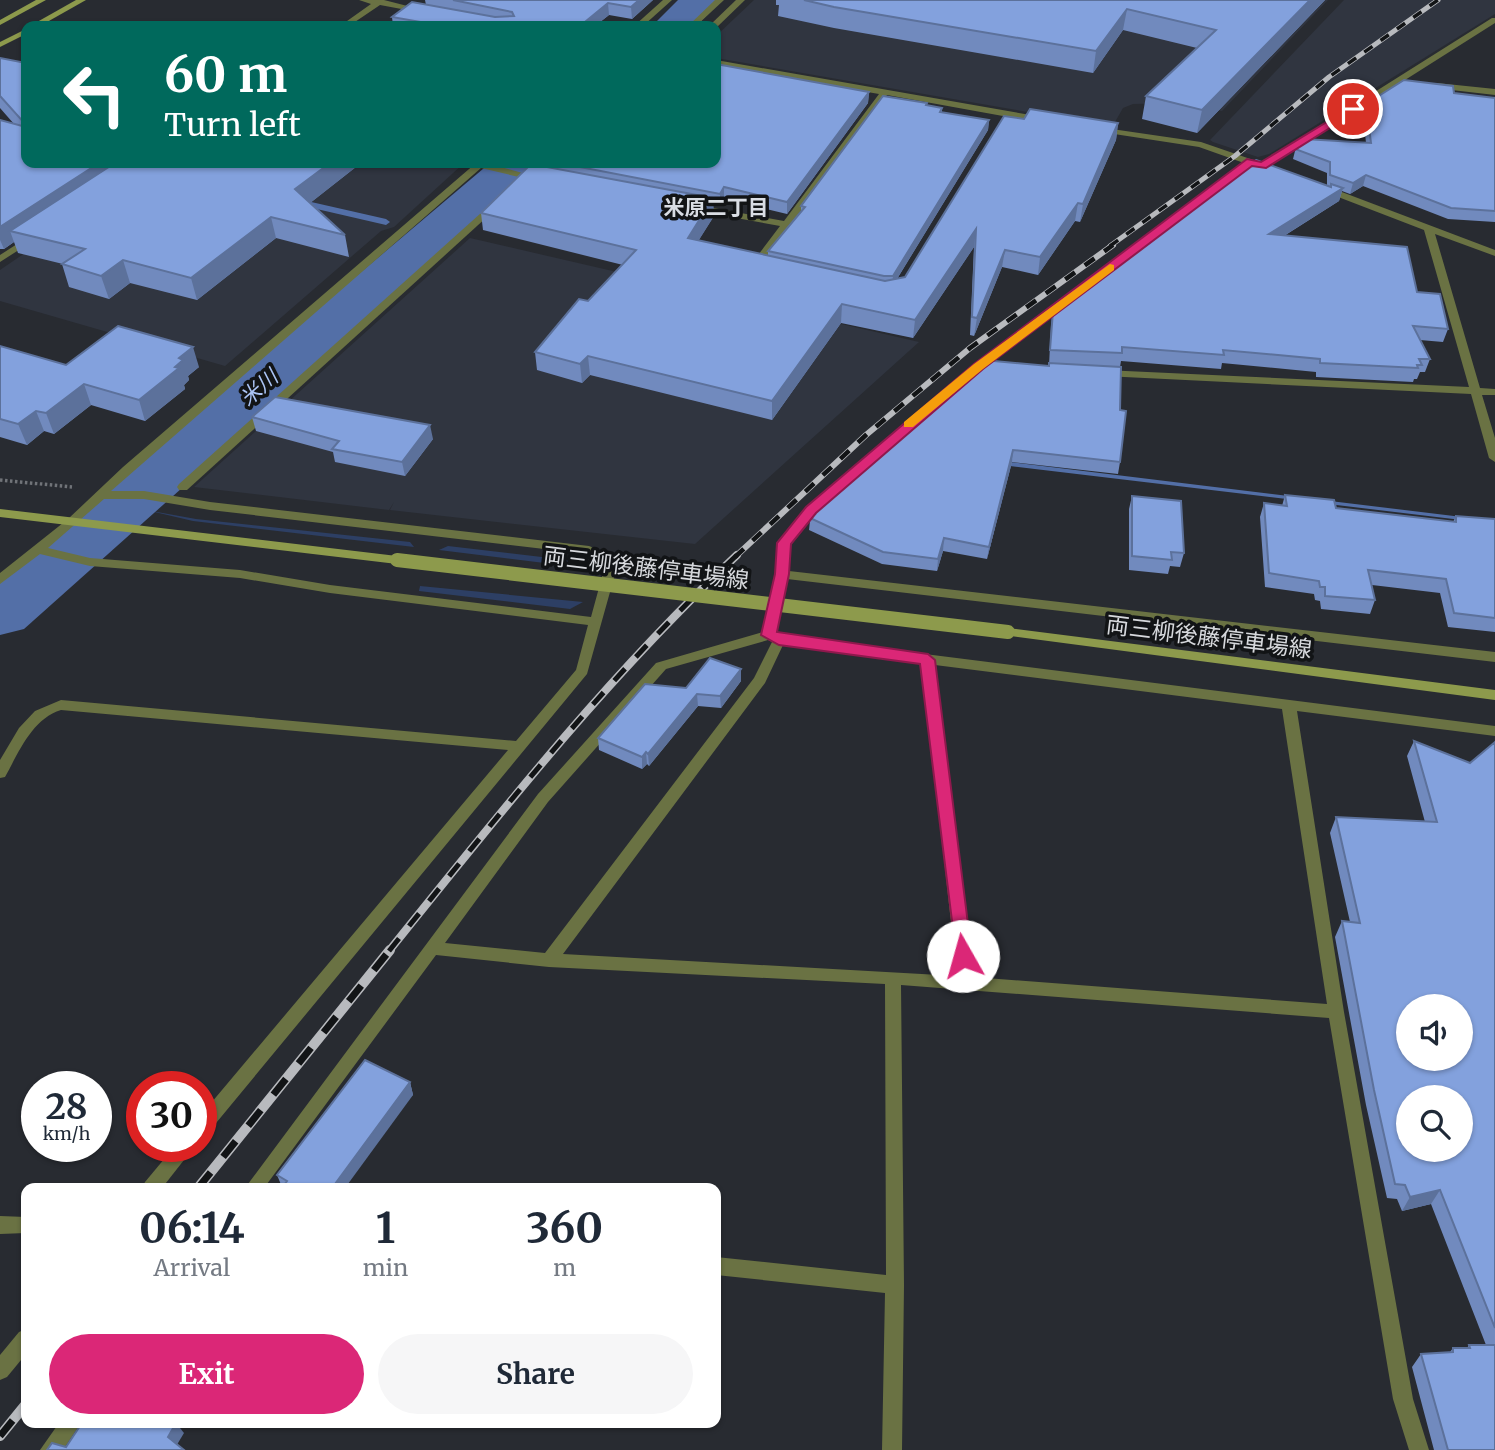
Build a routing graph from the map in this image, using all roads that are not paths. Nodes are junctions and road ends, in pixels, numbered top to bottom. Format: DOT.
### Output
graph roads {
  1 [pos="42,0"];
  2 [pos="82,0"];
  3 [pos="363,0"];
  4 [pos="668,0"];
  5 [pos="720,0"];
  6 [pos="741,0"];
  7 [pos="381,1"];
  8 [pos="430,12"];
  9 [pos="1495,20"];
  10 [pos="43,21"];
  11 [pos="351,21"];
  12 [pos="644,21"];
  13 [pos="697,21"];
  14 [pos="718,21"];
  15 [pos="0,23"];
  16 [pos="21,34"];
  17 [pos="0,45"];
  18 [pos="721,64"];
  19 [pos="1399,81"];
  20 [pos="1412,83"];
  21 [pos="1426,84"];
  22 [pos="1495,92"];
  23 [pos="884,93"];
  24 [pos="1005,114"];
  25 [pos="1060,122"];
  26 [pos="998,126"];
  27 [pos="1087,127"];
  28 [pos="1251,162"];
  29 [pos="1263,166"];
  30 [pos="480,168"];
  31 [pos="492,168"];
  32 [pos="536,168"];
  33 [pos="1275,170"];
  34 [pos="523,178"];
  35 [pos="554,181"];
  36 [pos="1314,185"];
  37 [pos="500,200"];
  38 [pos="690,207"];
  39 [pos="785,225"];
  40 [pos="1429,229"];
  41 [pos="44,230"];
  42 [pos="1495,253"];
  43 [pos="0,260"];
  44 [pos="775,270"];
  45 [pos="978,366"];
  46 [pos="1005,368"];
  47 [pos="1085,372"];
  48 [pos="1475,391"];
  49 [pos="1495,392"];
  50 [pos="1495,457"];
  51 [pos="183,487"];
  52 [pos="102,495"];
  53 [pos="0,513"];
  54 [pos="75,522"];
  55 [pos="37,549"];
  56 [pos="782,574"];
  57 [pos="0,580"];
  58 [pos="596,622"];
  59 [pos="774,637"];
  60 [pos="1495,657"];
  61 [pos="928,660"];
  62 [pos="1495,695"];
  63 [pos="1289,707"];
  64 [pos="1495,731"];
  65 [pos="518,746"];
  66 [pos="0,773"];
  67 [pos="432,948"];
  68 [pos="549,960"];
  69 [pos="894,978"];
  70 [pos="967,982"];
  71 [pos="1336,1012"];
  72 [pos="217,1109"];
  73 [pos="173,1162"];
  74 [pos="155,1183"];
  75 [pos="258,1183"];
  76 [pos="0,1225"];
  77 [pos="21,1225"];
  78 [pos="721,1267"];
  79 [pos="895,1285"];
  80 [pos="21,1345"];
  81 [pos="0,1370"];
  82 [pos="67,1428"];
  83 [pos="50,1450"];
  84 [pos="892,1450"];
  85 [pos="1419,1450"];
  1 -- 15 [label="main road"];
  2 -- 10 [label="main road"];
  3 -- 7 [label="street"];
  4 -- 12 [label="street"];
  5 -- 13 [label="street"];
  6 -- 14 [label="street"];
  7 -- 8 [label="street"];
  7 -- 11 [label="street"];
  9 -- 19 [label="street"];
  16 -- 17 [label="main road"];
  18 -- 23 [label="street"];
  19 -- 20 [label="street"];
  19 -- 29 [label="street"];
  21 -- 22 [label="street"];
  23 -- 24 [label="street"];
  23 -- 39 [label="street"];
  24 -- 25 [label="street"];
  24 -- 26 [label="street"];
  27 -- 28 [label="street"];
  28 -- 29 [label="street"];
  28 -- 45 [label="street"];
  29 -- 33 [label="street"];
  30 -- 52 [label="street"];
  31 -- 34 [label="street"];
  32 -- 34 [label="street"];
  34 -- 35 [label="street"];
  36 -- 40 [label="street"];
  37 -- 51 [label="street"];
  38 -- 39 [label="street"];
  39 -- 44 [label="street"];
  40 -- 42 [label="street"];
  40 -- 48 [label="street"];
  41 -- 43 [label="street"];
  45 -- 46 [label="street"];
  45 -- 56 [label="street"];
  47 -- 48 [label="street"];
  48 -- 49 [label="street"];
  48 -- 50 [label="street"];
  52 -- 54 [label="street"];
  52 -- 58 [label="street"];
  53 -- 54 [label="main road, 両三柳後藤停車場線"];
  54 -- 55 [label="street"];
  54 -- 62 [label="main road, 両三柳後藤停車場線, bridge"];
  55 -- 57 [label="street"];
  55 -- 58 [label="street"];
  56 -- 59 [label="street"];
  56 -- 60 [label="street"];
  58 -- 65 [label="street"];
  59 -- 61 [label="street"];
  59 -- 67 [label="street"];
  59 -- 68 [label="street"];
  61 -- 63 [label="street"];
  61 -- 70 [label="street"];
  63 -- 64 [label="street"];
  63 -- 71 [label="street"];
  65 -- 66 [label="street"];
  65 -- 72 [label="street"];
  67 -- 68 [label="street"];
  67 -- 75 [label="street"];
  68 -- 69 [label="street"];
  69 -- 70 [label="street"];
  69 -- 79 [label="street"];
  70 -- 71 [label="street"];
  71 -- 85 [label="street"];
  73 -- 74 [label="street"];
  76 -- 77 [label="street"];
  78 -- 79 [label="street"];
  79 -- 84 [label="street"];
  80 -- 81 [label="street"];
  82 -- 83 [label="street"];
}
